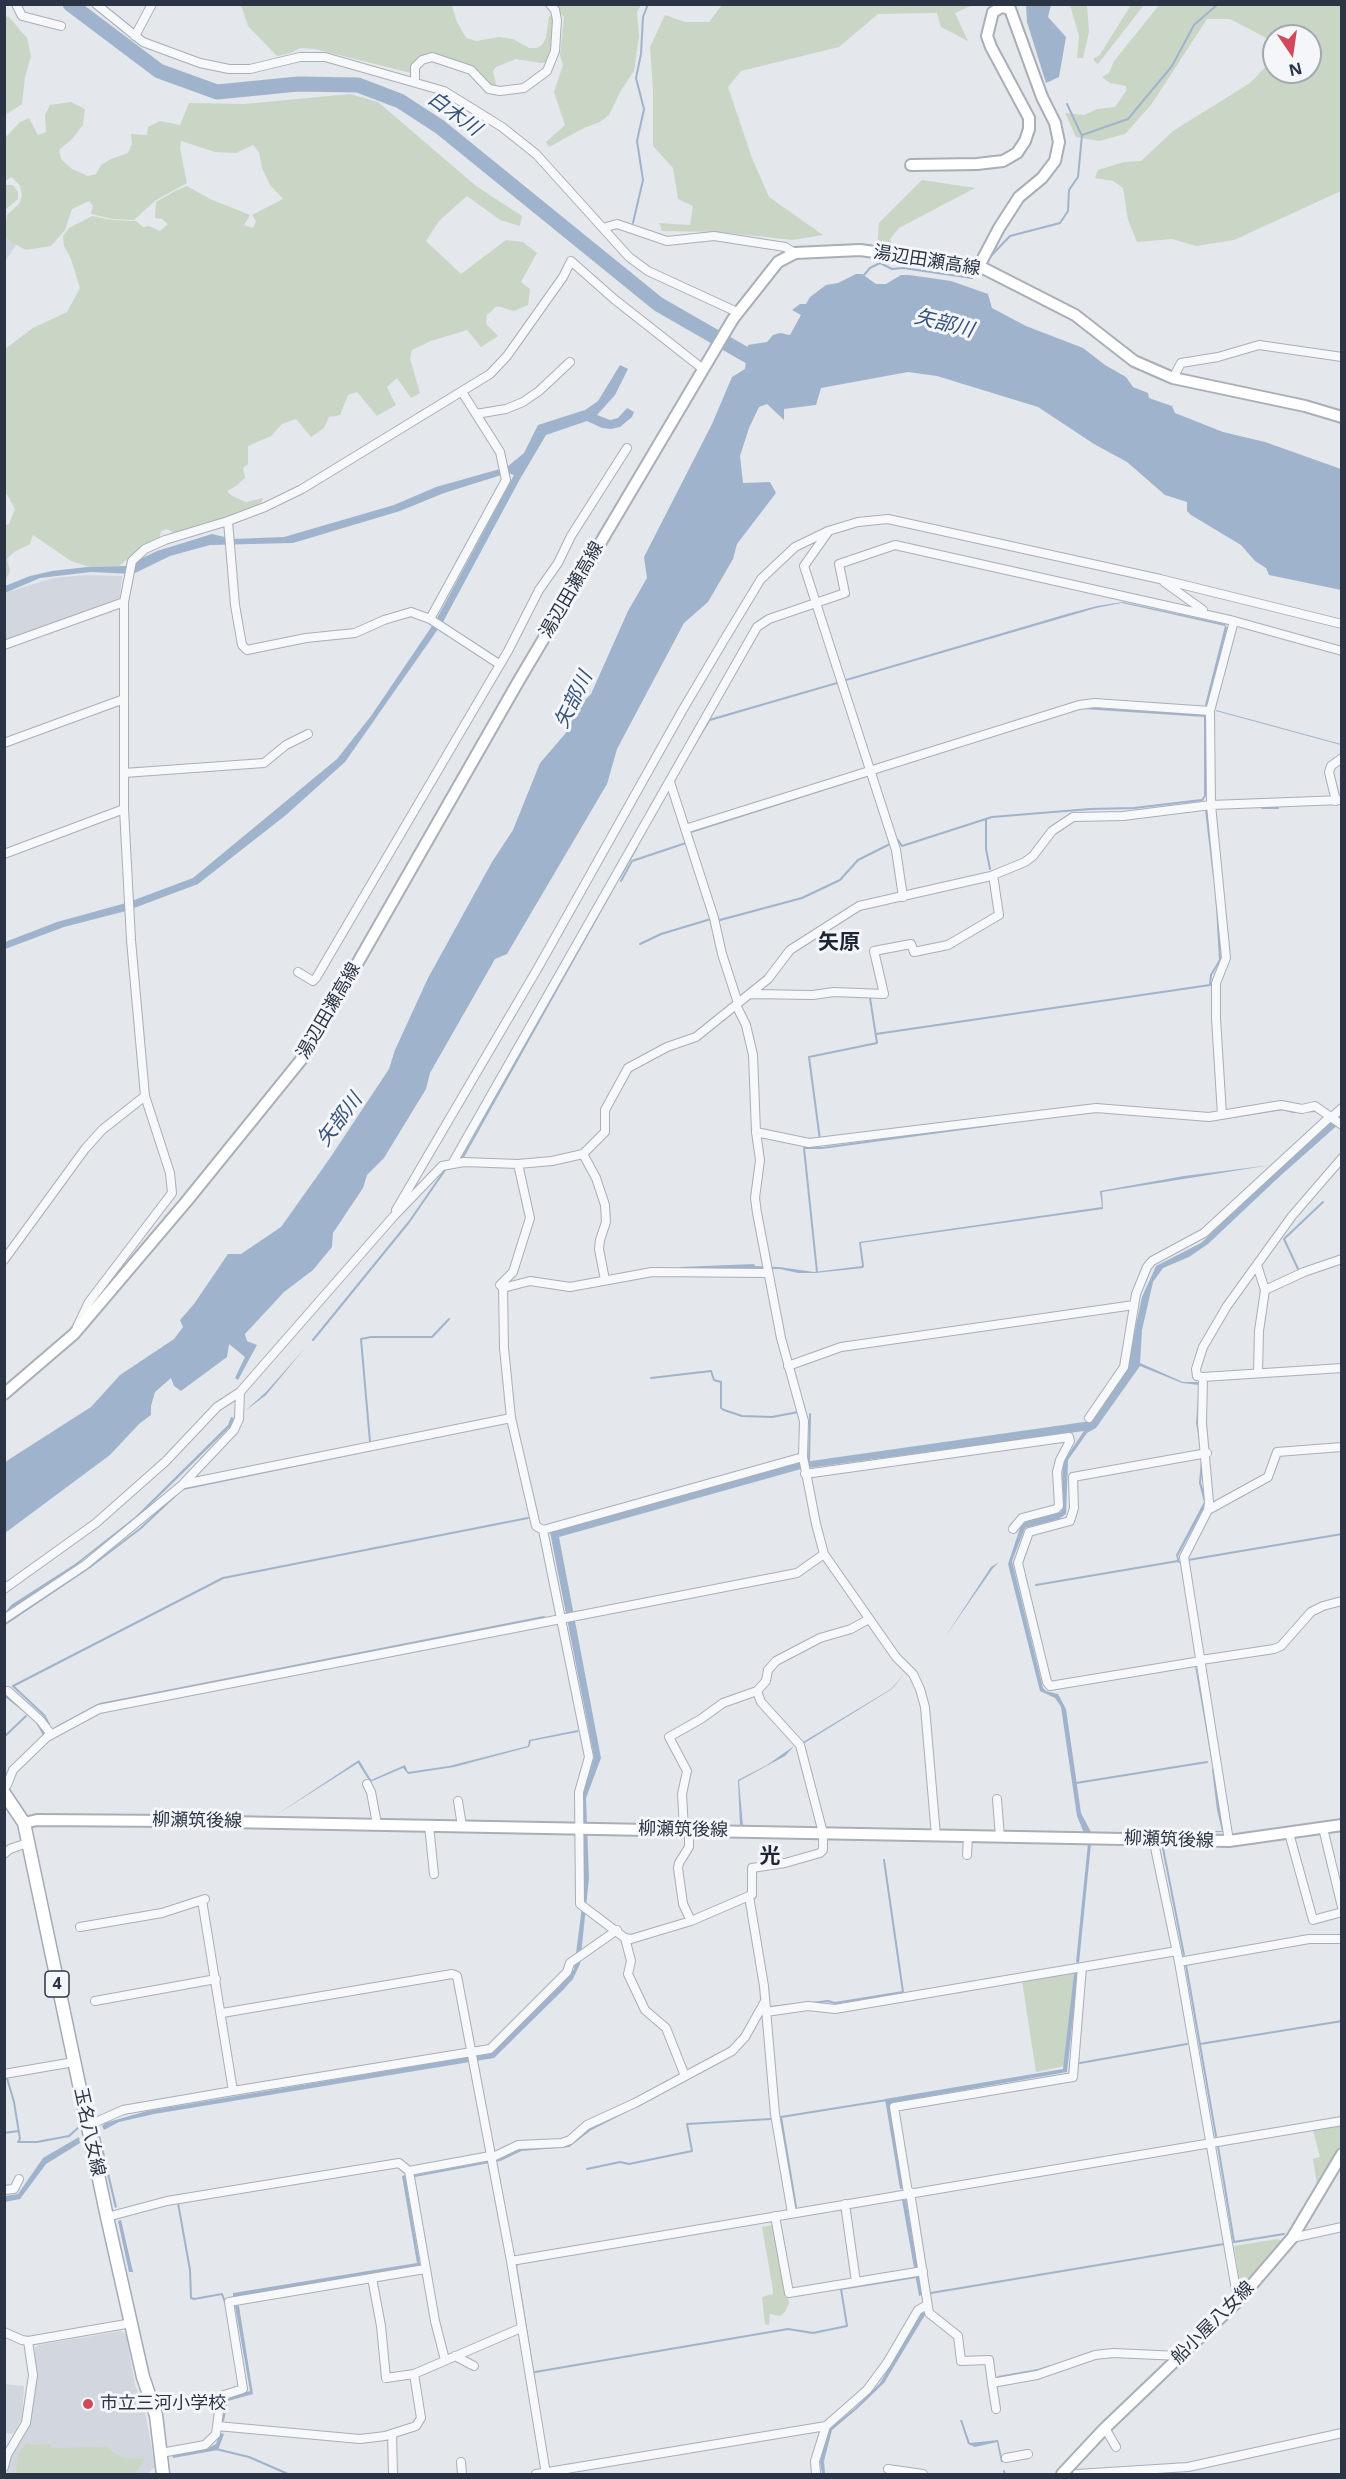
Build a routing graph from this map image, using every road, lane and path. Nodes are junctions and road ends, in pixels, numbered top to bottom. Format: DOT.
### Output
graph roads {
  1 [pos="16,4"];
  2 [pos="96,4"];
  3 [pos="152,4"];
  4 [pos="550,4"];
  5 [pos="61,26"];
  6 [pos="135,36"];
  7 [pos="415,81"];
  8 [pos="911,165"];
  9 [pos="603,228"];
  10 [pos="795,253"];
  11 [pos="980,266"];
  12 [pos="735,316"];
  13 [pos="1341,357"];
  14 [pos="570,362"];
  15 [pos="704,369"];
  16 [pos="1173,378"];
  17 [pos="462,392"];
  18 [pos="476,414"];
  19 [pos="1341,417"];
  20 [pos="627,448"];
  21 [pos="228,521"];
  22 [pos="828,531"];
  23 [pos="1160,579"];
  24 [pos="124,602"];
  25 [pos="816,603"];
  26 [pos="1206,613"];
  27 [pos="431,620"];
  28 [pos="1234,621"];
  29 [pos="1341,624"];
  30 [pos="4,645"];
  31 [pos="1341,651"];
  32 [pos="499,664"];
  33 [pos="124,699"];
  34 [pos="1210,711"];
  35 [pos="308,734"];
  36 [pos="4,743"];
  37 [pos="1341,758"];
  38 [pos="871,771"];
  39 [pos="124,773"];
  40 [pos="670,782"];
  41 [pos="1339,800"];
  42 [pos="1211,805"];
  43 [pos="124,808"];
  44 [pos="685,829"];
  45 [pos="4,854"];
  46 [pos="993,875"];
  47 [pos="903,897"];
  48 [pos="298,972"];
  49 [pos="750,994"];
  50 [pos="737,1004"];
  51 [pos="145,1095"];
  52 [pos="1341,1108"];
  53 [pos="1222,1115"];
  54 [pos="1332,1117"];
  55 [pos="1341,1125"];
  56 [pos="756,1132"];
  57 [pos="583,1154"];
  58 [pos="1341,1158"];
  59 [pos="452,1164"];
  60 [pos="518,1164"];
  61 [pos="393,1217"];
  62 [pos="1341,1259"];
  63 [pos="4,1260"];
  64 [pos="1257,1265"];
  65 [pos="768,1273"];
  66 [pos="605,1280"];
  67 [pos="503,1288"];
  68 [pos="1265,1290"];
  69 [pos="1134,1305"];
  70 [pos="74,1334"];
  71 [pos="788,1366"];
  72 [pos="1341,1368"];
  73 [pos="1258,1372"];
  74 [pos="1203,1377"];
  75 [pos="240,1392"];
  76 [pos="4,1394"];
  77 [pos="511,1418"];
  78 [pos="1089,1418"];
  79 [pos="1341,1447"];
  80 [pos="1207,1454"];
  81 [pos="803,1457"];
  82 [pos="805,1474"];
  83 [pos="182,1485"];
  84 [pos="1208,1510"];
  85 [pos="1013,1529"];
  86 [pos="543,1530"];
  87 [pos="824,1554"];
  88 [pos="4,1589"];
  89 [pos="1341,1601"];
  90 [pos="564,1618"];
  91 [pos="869,1619"];
  92 [pos="4,1620"];
  93 [pos="1201,1660"];
  94 [pos="4,1691"];
  95 [pos="757,1691"];
  96 [pos="51,1734"];
  97 [pos="367,1784"];
  98 [pos="6,1789"];
  99 [pos="997,1799"];
  100 [pos="458,1801"];
  101 [pos="24,1823"];
  102 [pos="377,1824"];
  103 [pos="429,1825"];
  104 [pos="1341,1825"];
  105 [pos="462,1826"];
  106 [pos="583,1828"];
  107 [pos="1323,1828"];
  108 [pos="686,1829"];
  109 [pos="823,1833"];
  110 [pos="1290,1833"];
  111 [pos="936,1836"];
  112 [pos="968,1836"];
  113 [pos="1000,1837"];
  114 [pos="1153,1838"];
  115 [pos="1229,1841"];
  116 [pos="27,1843"];
  117 [pos="4,1854"];
  118 [pos="967,1855"];
  119 [pos="434,1874"];
  120 [pos="749,1896"];
  121 [pos="1341,1907"];
  122 [pos="1341,1912"];
  123 [pos="692,1921"];
  124 [pos="80,1927"];
  125 [pos="617,1930"];
  126 [pos="626,1938"];
  127 [pos="1341,1939"];
  128 [pos="1177,1951"];
  129 [pos="1179,1962"];
  130 [pos="1082,1967"];
  131 [pos="216,1979"];
  132 [pos="95,2001"];
  133 [pos="765,2007"];
  134 [pos="222,2013"];
  135 [pos="472,2057"];
  136 [pos="74,2062"];
  137 [pos="4,2074"];
  138 [pos="685,2076"];
  139 [pos="233,2091"];
  140 [pos="1341,2121"];
  141 [pos="87,2126"];
  142 [pos="1211,2142"];
  143 [pos="1341,2154"];
  144 [pos="491,2156"];
  145 [pos="409,2171"];
  146 [pos="19,2179"];
  147 [pos="4,2190"];
  148 [pos="909,2193"];
  149 [pos="845,2204"];
  150 [pos="792,2213"];
  151 [pos="775,2216"];
  152 [pos="107,2217"];
  153 [pos="1341,2227"];
  154 [pos="1292,2238"];
  155 [pos="511,2261"];
  156 [pos="425,2269"];
  157 [pos="923,2271"];
  158 [pos="372,2278"];
  159 [pos="856,2282"];
  160 [pos="1238,2301"];
  161 [pos="927,2305"];
  162 [pos="132,2323"];
  163 [pos="521,2328"];
  164 [pos="4,2332"];
  165 [pos="28,2341"];
  166 [pos="455,2356"];
  167 [pos="1180,2356"];
  168 [pos="445,2360"];
  169 [pos="474,2366"];
  170 [pos="414,2374"];
  171 [pos="992,2383"];
  172 [pos="996,2409"];
  173 [pos="217,2426"];
  174 [pos="826,2426"];
  175 [pos="1104,2428"];
  176 [pos="1341,2433"];
  177 [pos="392,2434"];
  178 [pos="1116,2447"];
  179 [pos="161,2453"];
  180 [pos="1028,2454"];
  181 [pos="1006,2458"];
  182 [pos="461,2462"];
  183 [pos="4,2467"];
  184 [pos="888,2469"];
  185 [pos="1189,2471"];
  186 [pos="162,2473"];
  187 [pos="546,2473"];
  188 [pos="393,2475"];
  189 [pos="462,2475"];
  190 [pos="536,2475"];
  191 [pos="816,2475"];
  192 [pos="923,2475"];
  193 [pos="1062,2475"];
  194 [pos="1077,2475"];
  1 -- 5 [label="street"];
  2 -- 6 [label="street"];
  3 -- 6 [label="street"];
  4 -- 7 [label="street"];
  6 -- 7 [label="street"];
  7 -- 9 [label="street"];
  8 -- 11 [label="main road"];
  9 -- 10 [label="street"];
  9 -- 12 [label="street"];
  10 -- 11 [label="main road, 湯辺田瀬高線"];
  10 -- 12 [label="main road, 湯辺田瀬高線"];
  11 -- 16 [label="main road, 湯辺田瀬高線"];
  12 -- 15 [label="main road, 湯辺田瀬高線"];
  13 -- 16 [label="street"];
  14 -- 18 [label="street"];
  15 -- 17 [label="street"];
  15 -- 70 [label="main road, 湯辺田瀬高線"];
  16 -- 19 [label="main road, 湯辺田瀬高線"];
  17 -- 18 [label="street"];
  17 -- 21 [label="street"];
  18 -- 27 [label="street"];
  20 -- 32 [label="street"];
  21 -- 24 [label="street"];
  21 -- 27 [label="street"];
  22 -- 23 [label="street"];
  22 -- 25 [label="street"];
  22 -- 61 [label="street"];
  23 -- 26 [label="street"];
  23 -- 29 [label="street"];
  24 -- 30 [label="street"];
  24 -- 33 [label="street"];
  25 -- 26 [label="street"];
  25 -- 38 [label="street"];
  25 -- 40 [label="street"];
  26 -- 28 [label="street"];
  27 -- 32 [label="street"];
  28 -- 31 [label="street"];
  28 -- 34 [label="street"];
  32 -- 48 [label="street"];
  33 -- 36 [label="street"];
  33 -- 39 [label="street"];
  34 -- 38 [label="street"];
  34 -- 42 [label="street"];
  35 -- 39 [label="street"];
  37 -- 41 [label="street"];
  38 -- 44 [label="street"];
  38 -- 47 [label="street"];
  39 -- 43 [label="street"];
  40 -- 44 [label="street"];
  40 -- 59 [label="street"];
  41 -- 42 [label="street"];
  42 -- 46 [label="street"];
  42 -- 53 [label="street"];
  43 -- 45 [label="street"];
  43 -- 51 [label="street"];
  44 -- 50 [label="street"];
  46 -- 47 [label="street"];
  46 -- 49 [label="street"];
  47 -- 49 [label="street"];
  49 -- 50 [label="street"];
  50 -- 56 [label="street"];
  50 -- 57 [label="street"];
  51 -- 63 [label="street"];
  51 -- 70 [label="street"];
  52 -- 54 [label="street"];
  53 -- 54 [label="street"];
  53 -- 56 [label="street"];
  54 -- 55 [label="street"];
  54 -- 69 [label="street"];
  56 -- 65 [label="street"];
  57 -- 60 [label="street"];
  57 -- 66 [label="street"];
  58 -- 64 [label="street"];
  59 -- 60 [label="street"];
  59 -- 61 [label="street"];
  60 -- 67 [label="street"];
  61 -- 75 [label="street"];
  62 -- 68 [label="street"];
  64 -- 68 [label="street"];
  64 -- 74 [label="street"];
  65 -- 66 [label="street"];
  65 -- 71 [label="street"];
  66 -- 67 [label="street"];
  67 -- 77 [label="street"];
  68 -- 73 [label="street"];
  69 -- 71 [label="street"];
  69 -- 78 [label="street"];
  70 -- 76 [label="main road, 湯辺田瀬高線"];
  71 -- 81 [label="street"];
  72 -- 73 [label="street"];
  73 -- 74 [label="street"];
  74 -- 80 [label="street"];
  75 -- 83 [label="street"];
  75 -- 88 [label="street"];
  77 -- 83 [label="street"];
  77 -- 86 [label="street"];
  79 -- 84 [label="street"];
  80 -- 84 [label="street"];
  80 -- 93 [label="street"];
  81 -- 82 [label="street"];
  81 -- 86 [label="street"];
  82 -- 85 [label="street"];
  82 -- 87 [label="street"];
  83 -- 92 [label="street"];
  84 -- 93 [label="street"];
  86 -- 90 [label="street"];
  87 -- 90 [label="street"];
  87 -- 91 [label="street"];
  89 -- 93 [label="street"];
  90 -- 96 [label="street"];
  90 -- 106 [label="street"];
  91 -- 95 [label="street"];
  91 -- 111 [label="street"];
  93 -- 115 [label="street"];
  94 -- 96 [label="street"];
  95 -- 108 [label="street"];
  95 -- 109 [label="street"];
  96 -- 98 [label="street"];
  97 -- 102 [label="street"];
  98 -- 101 [label="main road, 玉名八女線 / 4"];
  99 -- 113 [label="street"];
  100 -- 105 [label="street"];
  101 -- 102 [label="main road, 柳瀬筑後線"];
  101 -- 116 [label="main road, 玉名八女線 / 4"];
  102 -- 103 [label="main road, 柳瀬筑後線"];
  103 -- 105 [label="main road, 柳瀬筑後線"];
  103 -- 119 [label="street"];
  104 -- 107 [label="main road, 柳瀬筑後線"];
  105 -- 106 [label="main road, 柳瀬筑後線"];
  106 -- 108 [label="main road, 柳瀬筑後線"];
  106 -- 125 [label="street"];
  107 -- 110 [label="main road, 柳瀬筑後線"];
  107 -- 121 [label="street"];
  108 -- 109 [label="main road, 柳瀬筑後線"];
  108 -- 123 [label="street"];
  109 -- 111 [label="main road, 柳瀬筑後線"];
  109 -- 120 [label="street"];
  110 -- 115 [label="main road, 柳瀬筑後線"];
  110 -- 122 [label="street"];
  111 -- 112 [label="main road, 柳瀬筑後線"];
  112 -- 113 [label="main road, 柳瀬筑後線"];
  112 -- 118 [label="street"];
  113 -- 114 [label="main road, 柳瀬筑後線"];
  114 -- 115 [label="main road, 柳瀬筑後線"];
  114 -- 128 [label="street"];
  116 -- 117 [label="street"];
  116 -- 136 [label="main road, 玉名八女線 / 4"];
  120 -- 123 [label="street"];
  120 -- 133 [label="street"];
  123 -- 126 [label="street"];
  124 -- 131 [label="street"];
  125 -- 126 [label="street"];
  125 -- 135 [label="street"];
  126 -- 138 [label="street"];
  127 -- 129 [label="street"];
  128 -- 129 [label="street"];
  128 -- 130 [label="street"];
  129 -- 142 [label="street"];
  130 -- 133 [label="street"];
  130 -- 148 [label="street"];
  131 -- 132 [label="street"];
  131 -- 134 [label="street"];
  133 -- 138 [label="street"];
  133 -- 150 [label="street"];
  134 -- 135 [label="street"];
  134 -- 139 [label="street"];
  135 -- 139 [label="street"];
  135 -- 144 [label="street"];
  136 -- 137 [label="street"];
  136 -- 141 [label="main road, 玉名八女線 / 4"];
  138 -- 144 [label="street"];
  139 -- 141 [label="street"];
  140 -- 142 [label="street"];
  141 -- 152 [label="main road, 玉名八女線 / 4"];
  142 -- 148 [label="street"];
  142 -- 160 [label="street"];
  143 -- 154 [label="main road, 船小屋八女線"];
  144 -- 145 [label="street"];
  144 -- 155 [label="street"];
  145 -- 152 [label="street"];
  145 -- 156 [label="street"];
  146 -- 147 [label="street"];
  148 -- 149 [label="street"];
  148 -- 157 [label="street"];
  149 -- 150 [label="street"];
  149 -- 159 [label="street"];
  150 -- 151 [label="street"];
  151 -- 155 [label="street"];
  151 -- 159 [label="street"];
  152 -- 162 [label="main road, 玉名八女線 / 4"];
  153 -- 154 [label="street"];
  154 -- 160 [label="main road, 船小屋八女線"];
  155 -- 163 [label="street"];
  156 -- 158 [label="street"];
  156 -- 168 [label="street"];
  157 -- 159 [label="street"];
  157 -- 161 [label="street"];
  158 -- 170 [label="street"];
  158 -- 173 [label="street"];
  160 -- 167 [label="main road, 船小屋八女線"];
  161 -- 171 [label="street"];
  161 -- 174 [label="street"];
  162 -- 165 [label="street"];
  162 -- 179 [label="main road, 玉名八女線 / 4"];
  163 -- 166 [label="street"];
  163 -- 187 [label="street"];
  164 -- 165 [label="street"];
  165 -- 183 [label="street"];
  166 -- 168 [label="street"];
  166 -- 169 [label="street"];
  167 -- 171 [label="street"];
  167 -- 175 [label="main road, 船小屋八女線"];
  168 -- 170 [label="street"];
  170 -- 177 [label="street"];
  171 -- 172 [label="street"];
  173 -- 177 [label="street"];
  173 -- 179 [label="street"];
  174 -- 187 [label="street"];
  174 -- 191 [label="street"];
  175 -- 178 [label="street"];
  175 -- 193 [label="main road, 船小屋八女線"];
  176 -- 185 [label="street"];
  177 -- 188 [label="street"];
  179 -- 186 [label="main road, 玉名八女線 / 4"];
  180 -- 181 [label="street"];
  182 -- 189 [label="street"];
  184 -- 192 [label="street"];
  185 -- 194 [label="street"];
  187 -- 190 [label="street"];
}
